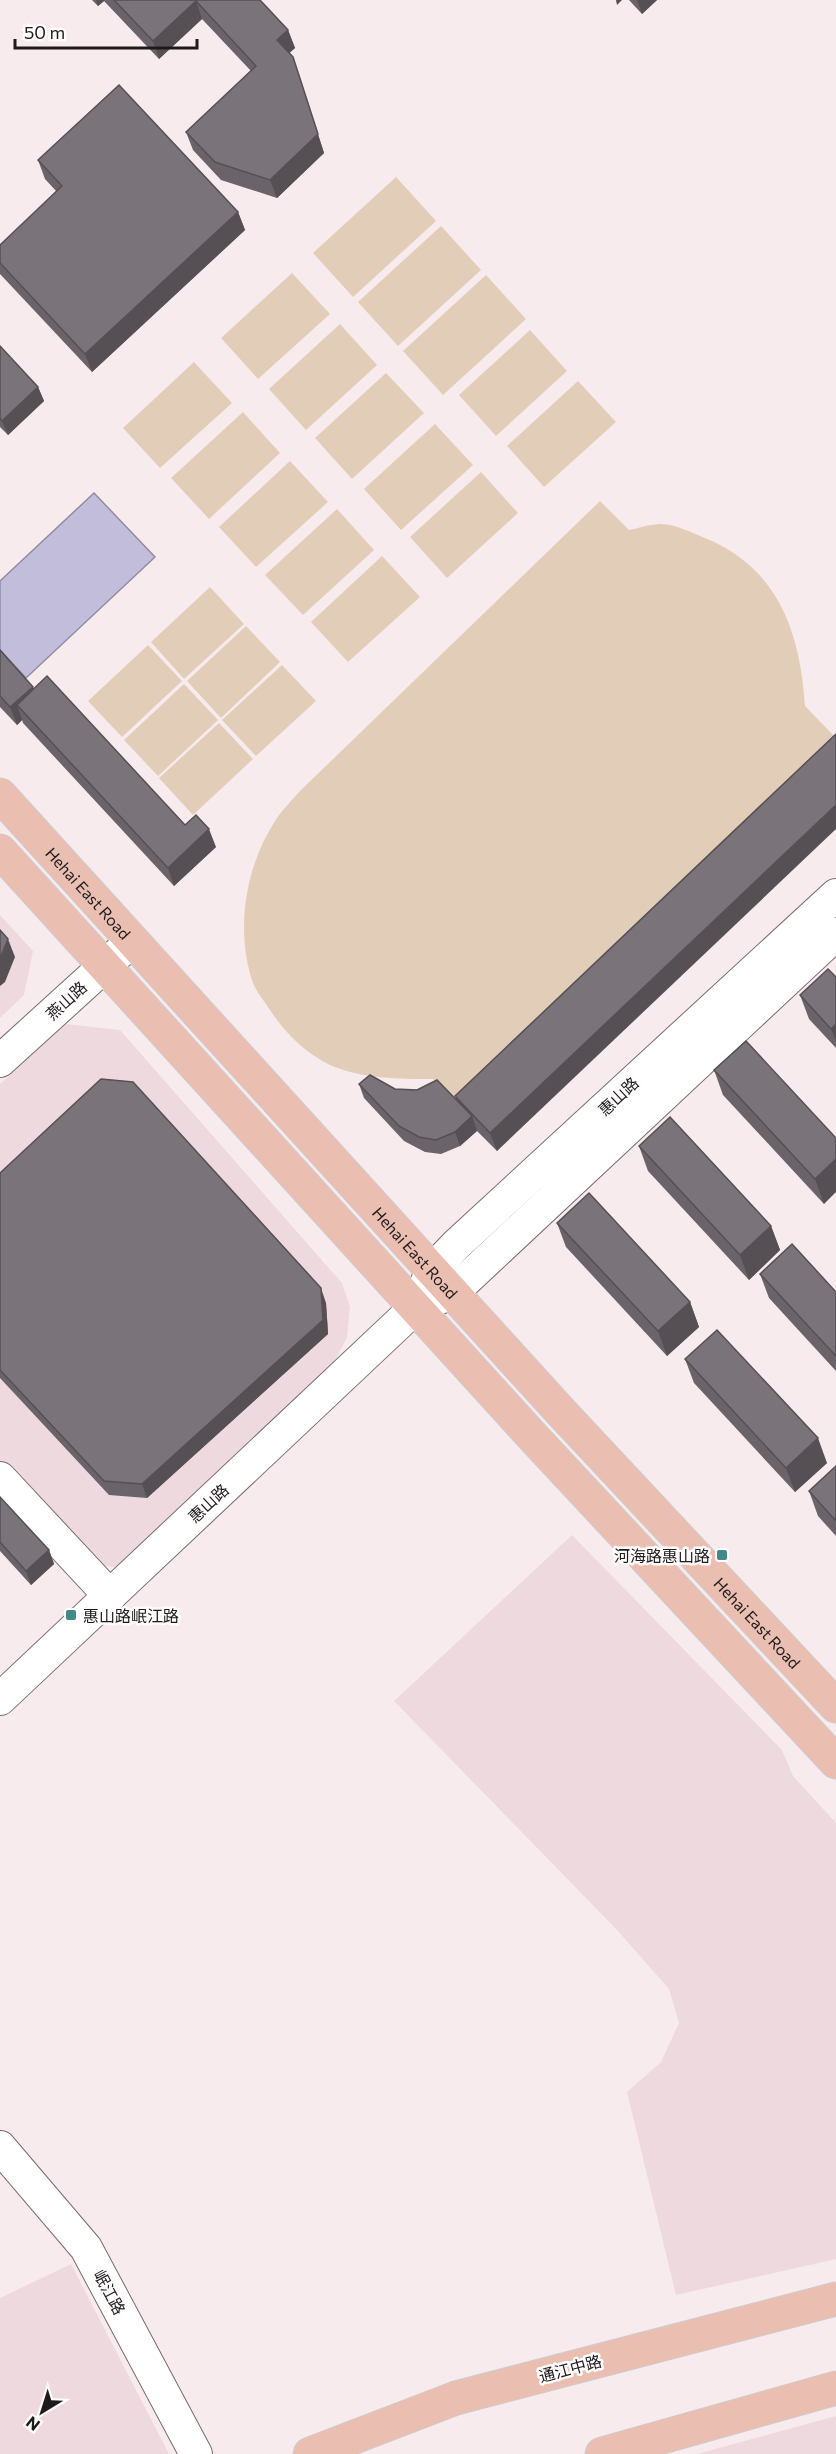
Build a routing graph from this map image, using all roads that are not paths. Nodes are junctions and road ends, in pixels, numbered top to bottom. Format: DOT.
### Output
graph roads {
  1 [pos="0,795"];
  2 [pos="0,851"];
  3 [pos="836,895"];
  4 [pos="836,934"];
  5 [pos="132,941"];
  6 [pos="104,966"];
  7 [pos="0,1060"];
  8 [pos="442,1282"];
  9 [pos="415,1308"];
  10 [pos="0,1478"];
  11 [pos="110,1596"];
  12 [pos="0,1699"];
  13 [pos="836,1706"];
  14 [pos="836,1762"];
  15 [pos="0,2146"];
  16 [pos="836,2299"];
  17 [pos="836,2388"];
  18 [pos="196,2454"];
  19 [pos="310,2454"];
  20 [pos="602,2454"];
  1 -- 5 [label="main road, Hehai East Road"];
  2 -- 6 [label="main road"];
  3 -- 8 [label="street, 惠山路"];
  4 -- 8 [label="street, 惠山路"];
  5 -- 6 [label="street, 燕山路"];
  5 -- 8 [label="main road, Hehai East Road"];
  6 -- 7 [label="street, 燕山路"];
  6 -- 9 [label="main road"];
  8 -- 9 [label="street, 惠山路"];
  8 -- 13 [label="main road, Hehai East Road"];
  9 -- 11 [label="street, 惠山路"];
  9 -- 14 [label="main road"];
  10 -- 11 [label="street"];
  11 -- 12 [label="street, 惠山路"];
  15 -- 18 [label="street, 岷江路"];
  16 -- 19 [label="main road, 通江中路"];
  17 -- 20 [label="main road"];
}
